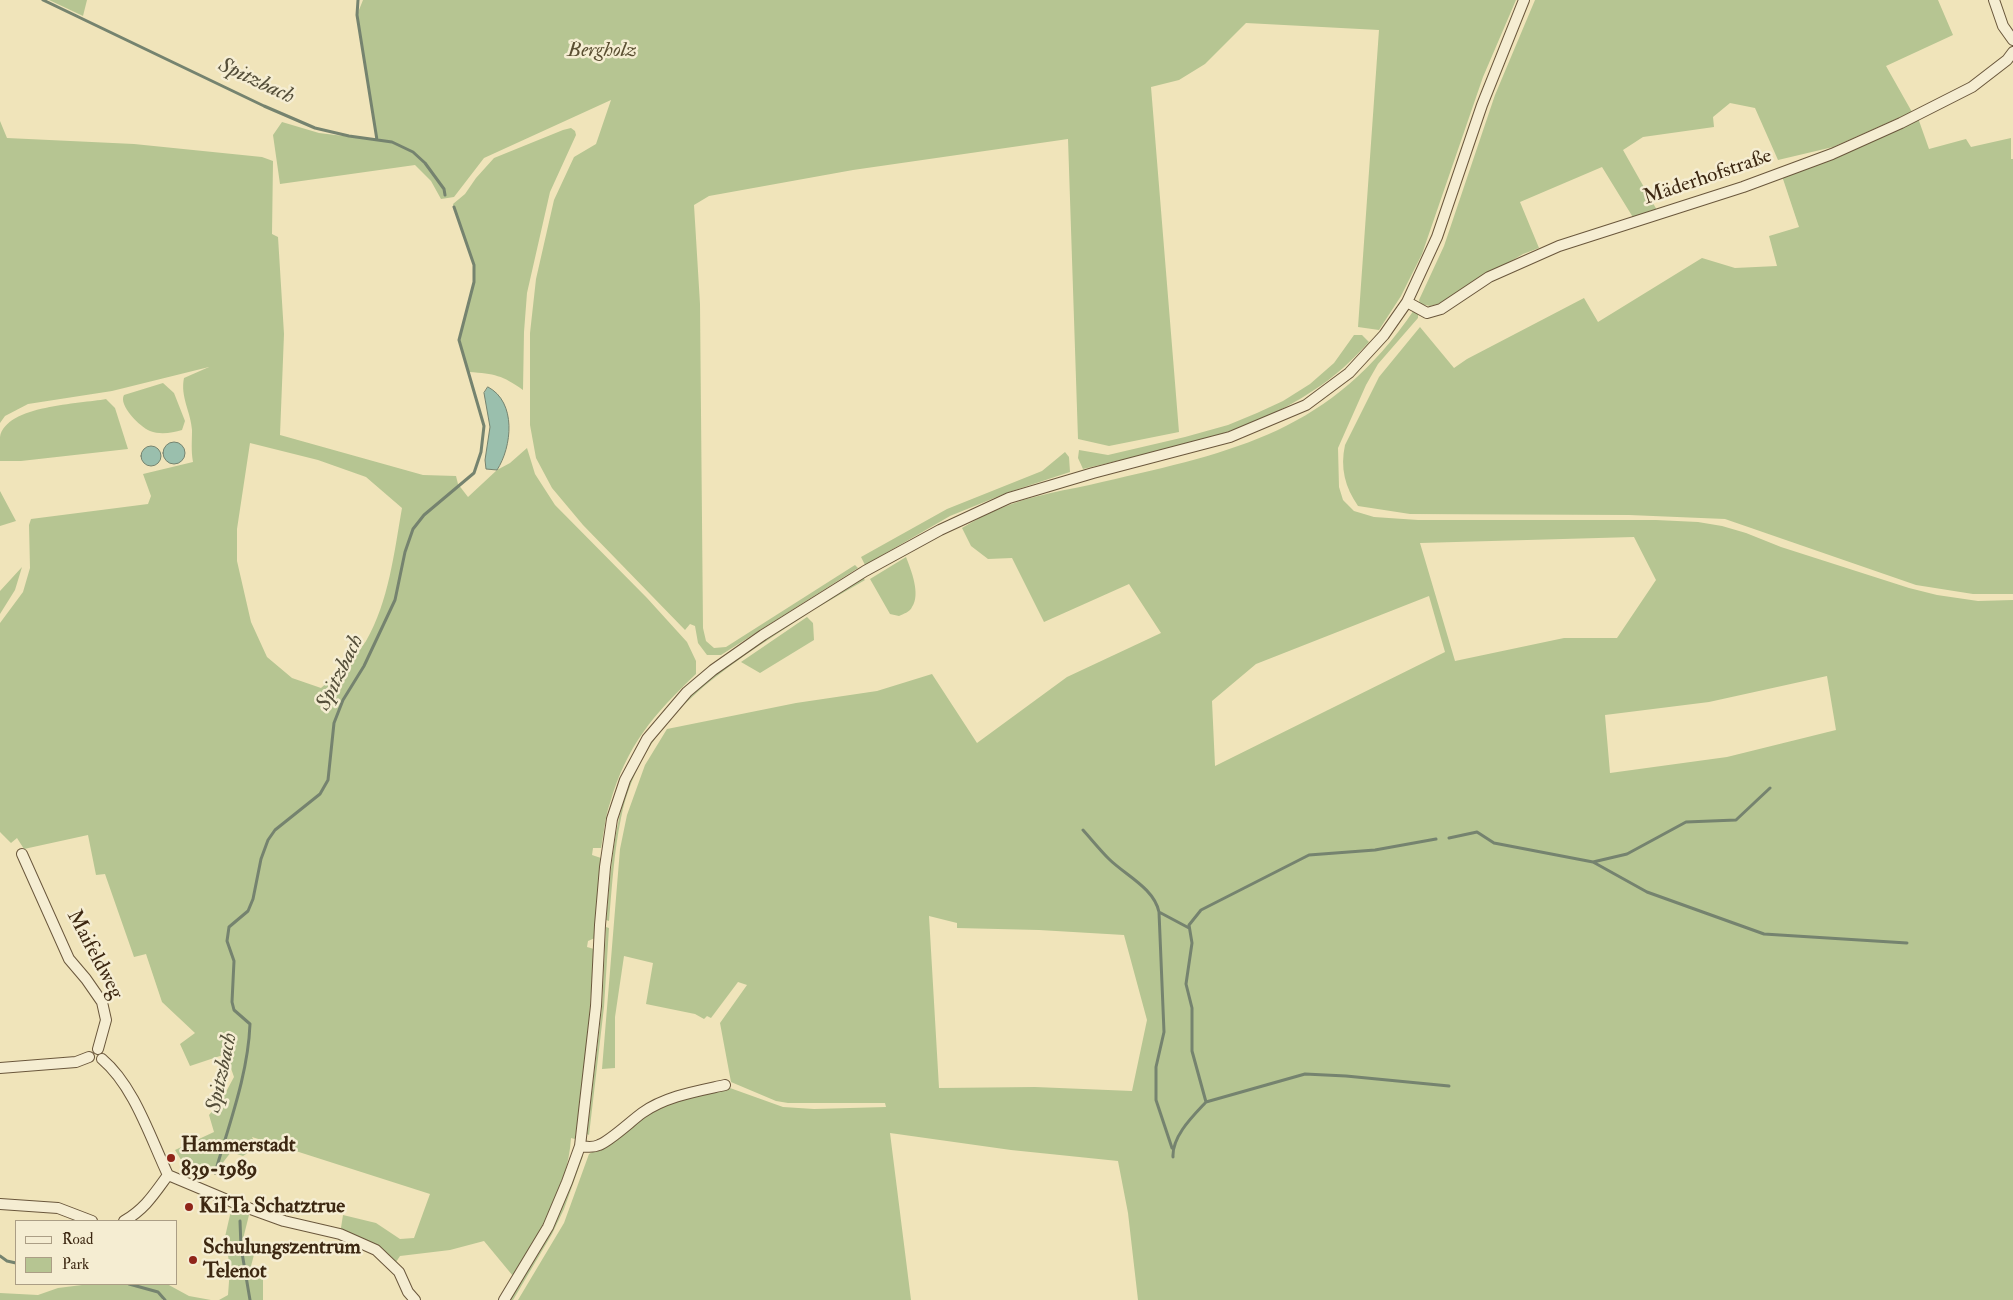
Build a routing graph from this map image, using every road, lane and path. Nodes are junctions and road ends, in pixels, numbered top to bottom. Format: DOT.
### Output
graph roads {
  1 [pos="1524,0"];
  2 [pos="1994,0"];
  3 [pos="2013,40"];
  4 [pos="2013,52"];
  5 [pos="1407,302"];
  6 [pos="22,854"];
  7 [pos="100,1054"];
  8 [pos="0,1068"];
  9 [pos="726,1085"];
  10 [pos="580,1146"];
  11 [pos="168,1175"];
  12 [pos="0,1204"];
  13 [pos="89,1220"];
  14 [pos="126,1220"];
  15 [pos="415,1300"];
  16 [pos="504,1300"];
  1 -- 5 [label="street"];
  2 -- 3 [label="street"];
  4 -- 5 [label="street, Mäderhofstraße"];
  5 -- 10 [label="street"];
  6 -- 7 [label="street, Maifeldweg"];
  7 -- 8 [label="street"];
  7 -- 11 [label="street"];
  9 -- 10 [label="street"];
  10 -- 16 [label="street"];
  11 -- 14 [label="street"];
  11 -- 15 [label="street"];
  12 -- 13 [label="street"];
}
